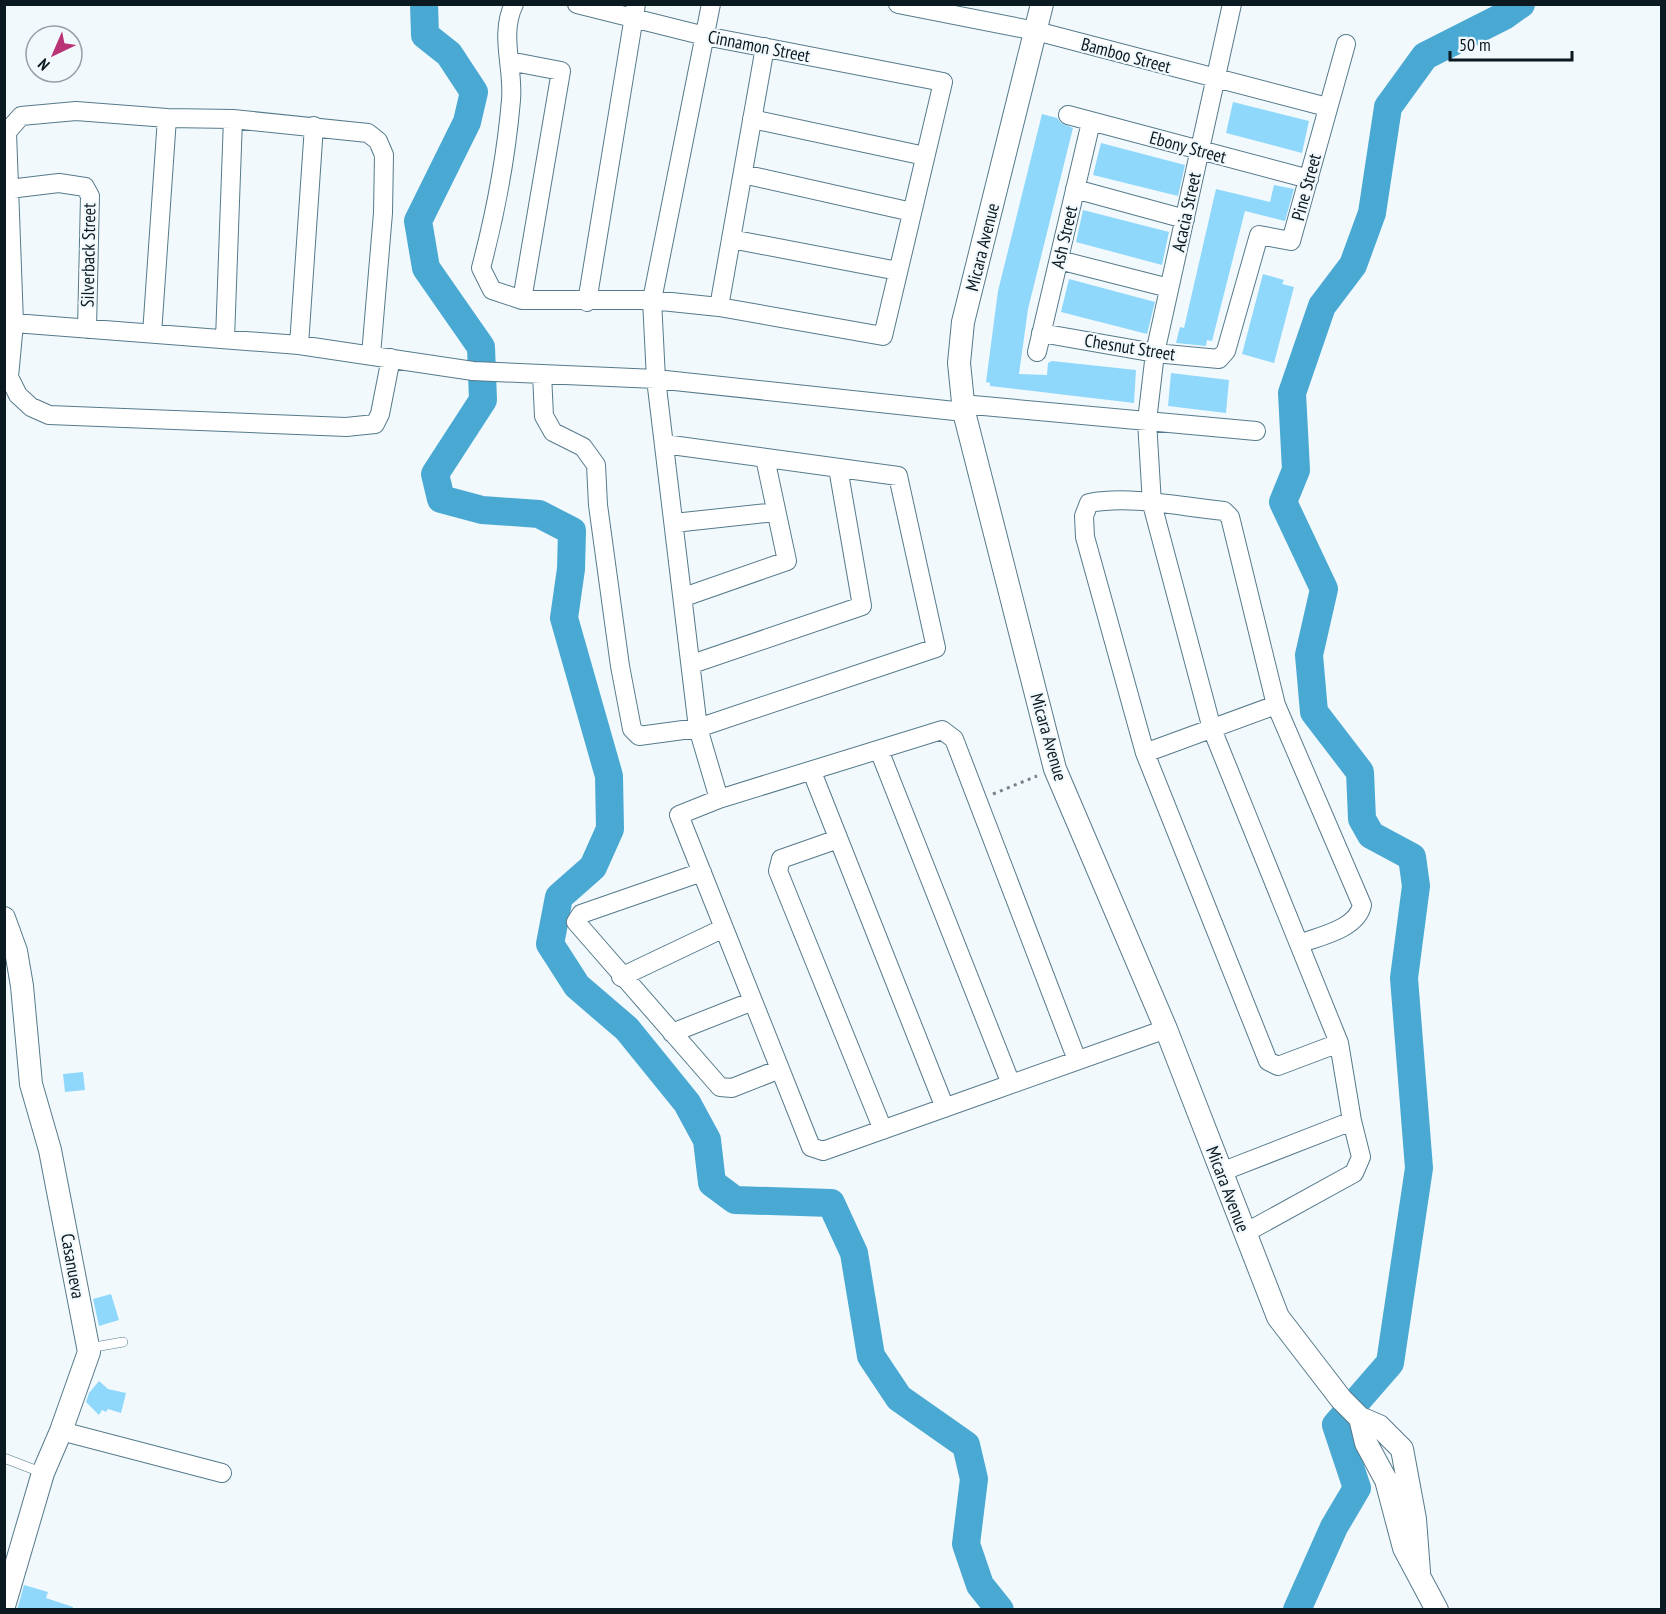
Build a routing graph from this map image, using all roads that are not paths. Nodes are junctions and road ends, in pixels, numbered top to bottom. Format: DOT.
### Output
graph roads {
  1 [pos="514,4"];
  2 [pos="577,4"];
  3 [pos="711,4"];
  4 [pos="898,4"];
  5 [pos="1042,4"];
  6 [pos="1231,5"];
  7 [pos="635,11"];
  8 [pos="1036,31"];
  9 [pos="705,36"];
  10 [pos="1346,44"];
  11 [pos="765,47"];
  12 [pos="509,61"];
  13 [pos="1216,78"];
  14 [pos="1327,107"];
  15 [pos="1068,116"];
  16 [pos="167,118"];
  17 [pos="233,119"];
  18 [pos="753,119"];
  19 [pos="1091,122"];
  20 [pos="314,126"];
  21 [pos="1200,150"];
  22 [pos="925,156"];
  23 [pos="743,174"];
  24 [pos="1309,178"];
  25 [pos="9,189"];
  26 [pos="1075,189"];
  27 [pos="912,212"];
  28 [pos="1185,219"];
  29 [pos="731,239"];
  30 [pos="1059,260"];
  31 [pos="898,271"];
  32 [pos="1169,288"];
  33 [pos="522,300"];
  34 [pos="652,300"];
  35 [pos="587,302"];
  36 [pos="719,307"];
  37 [pos="15,323"];
  38 [pos="87,329"];
  39 [pos="1041,333"];
  40 [pos="152,334"];
  41 [pos="225,339"];
  42 [pos="299,345"];
  43 [pos="1037,352"];
  44 [pos="1155,353"];
  45 [pos="371,355"];
  46 [pos="391,358"];
  47 [pos="1219,359"];
  48 [pos="542,374"];
  49 [pos="656,379"];
  50 [pos="963,408"];
  51 [pos="1147,422"];
  52 [pos="1256,431"];
  53 [pos="664,444"];
  54 [pos="765,458"];
  55 [pos="838,468"];
  56 [pos="1152,504"];
  57 [pos="776,512"];
  58 [pos="674,523"];
  59 [pos="684,597"];
  60 [pos="692,664"];
  61 [pos="1276,705"];
  62 [pos="698,728"];
  63 [pos="1212,729"];
  64 [pos="879,750"];
  65 [pos="1145,753"];
  66 [pos="812,772"];
  67 [pos="719,799"];
  68 [pos="838,839"];
  69 [pos="702,872"];
  70 [pos="4,918"];
  71 [pos="724,928"];
  72 [pos="1299,944"];
  73 [pos="621,976"];
  74 [pos="753,1001"];
  75 [pos="1166,1029"];
  76 [pos="672,1033"];
  77 [pos="1339,1043"];
  78 [pos="1077,1060"];
  79 [pos="780,1069"];
  80 [pos="1011,1084"];
  81 [pos="945,1108"];
  82 [pos="1352,1121"];
  83 [pos="883,1130"];
  84 [pos="1221,1172"];
  85 [pos="1245,1233"];
  86 [pos="123,1342"];
  87 [pos="89,1348"];
  88 [pos="61,1431"];
  89 [pos="4,1458"];
  90 [pos="43,1473"];
  91 [pos="222,1473"];
  92 [pos="4,1606"];
  93 [pos="1437,1610"];
  1 -- 12 [label="street"];
  2 -- 7 [label="street, Cinnamon Street"];
  3 -- 9 [label="street"];
  4 -- 8 [label="street, Bamboo Street"];
  5 -- 8 [label="street, Micara Avenue"];
  6 -- 13 [label="street, Acacia Street"];
  7 -- 9 [label="street, Cinnamon Street"];
  7 -- 35 [label="street"];
  8 -- 13 [label="street, Bamboo Street"];
  8 -- 50 [label="street, Micara Avenue"];
  9 -- 11 [label="street, Cinnamon Street"];
  9 -- 34 [label="street"];
  10 -- 14 [label="street, Pine Street"];
  11 -- 18 [label="street"];
  11 -- 22 [label="street, Cinnamon Street"];
  12 -- 33 [label="street"];
  12 -- 33 [label="street"];
  13 -- 14 [label="street, Bamboo Street"];
  13 -- 21 [label="street, Acacia Street"];
  14 -- 24 [label="street, Pine Street"];
  15 -- 19 [label="street, Ebony Street"];
  16 -- 17 [label="street"];
  16 -- 25 [label="street"];
  16 -- 40 [label="street"];
  17 -- 20 [label="street"];
  17 -- 41 [label="street"];
  18 -- 22 [label="street"];
  18 -- 23 [label="street"];
  19 -- 21 [label="street, Ebony Street"];
  19 -- 26 [label="street, Ash Street"];
  20 -- 42 [label="street"];
  20 -- 45 [label="street"];
  21 -- 24 [label="street, Ebony Street"];
  21 -- 28 [label="street, Acacia Street"];
  22 -- 27 [label="street"];
  23 -- 27 [label="street"];
  23 -- 29 [label="street"];
  24 -- 47 [label="street, Pine Street"];
  25 -- 37 [label="street"];
  25 -- 38 [label="street, Silverback Street"];
  26 -- 28 [label="street"];
  26 -- 30 [label="street, Ash Street"];
  27 -- 31 [label="street"];
  28 -- 32 [label="street, Acacia Street"];
  29 -- 31 [label="street"];
  29 -- 36 [label="street"];
  30 -- 32 [label="street"];
  30 -- 39 [label="street, Ash Street"];
  31 -- 36 [label="street"];
  32 -- 44 [label="street, Acacia Street"];
  33 -- 35 [label="street"];
  34 -- 35 [label="street"];
  34 -- 36 [label="street"];
  34 -- 49 [label="street"];
  37 -- 38 [label="street"];
  37 -- 46 [label="street"];
  38 -- 40 [label="street"];
  39 -- 43 [label="street, Ash Street"];
  39 -- 44 [label="street, Chesnut Street"];
  40 -- 41 [label="street"];
  41 -- 42 [label="street"];
  42 -- 45 [label="street"];
  44 -- 47 [label="street, Chesnut Street"];
  44 -- 51 [label="street, Acacia Street"];
  45 -- 46 [label="street"];
  46 -- 48 [label="street"];
  48 -- 49 [label="street"];
  48 -- 62 [label="street"];
  49 -- 50 [label="street"];
  49 -- 53 [label="street"];
  50 -- 51 [label="street"];
  50 -- 75 [label="street, Micara Avenue"];
  51 -- 52 [label="street"];
  51 -- 56 [label="street, Acacia Street"];
  53 -- 54 [label="street"];
  53 -- 58 [label="street"];
  54 -- 55 [label="street"];
  54 -- 57 [label="street"];
  55 -- 60 [label="street"];
  55 -- 62 [label="street"];
  56 -- 61 [label="street"];
  56 -- 63 [label="street, Acacia Street"];
  56 -- 65 [label="street"];
  57 -- 58 [label="street"];
  57 -- 59 [label="street"];
  58 -- 59 [label="street"];
  59 -- 60 [label="street"];
  60 -- 62 [label="street"];
  61 -- 63 [label="street"];
  61 -- 72 [label="street"];
  62 -- 67 [label="street"];
  63 -- 65 [label="street"];
  63 -- 72 [label="street, Acacia Street"];
  64 -- 66 [label="street"];
  64 -- 78 [label="street"];
  64 -- 80 [label="street"];
  65 -- 77 [label="street"];
  66 -- 67 [label="street"];
  66 -- 68 [label="street"];
  67 -- 69 [label="street"];
  68 -- 81 [label="street"];
  68 -- 83 [label="street"];
  69 -- 71 [label="street"];
  69 -- 73 [label="street"];
  70 -- 87 [label="street, Casanueva"];
  71 -- 73 [label="street"];
  71 -- 74 [label="street"];
  72 -- 77 [label="street, Acacia Street"];
  73 -- 76 [label="street"];
  74 -- 76 [label="street"];
  74 -- 79 [label="street"];
  75 -- 78 [label="street"];
  75 -- 84 [label="street, Micara Avenue"];
  76 -- 79 [label="street"];
  77 -- 82 [label="street, Acacia Street"];
  78 -- 80 [label="street"];
  79 -- 83 [label="street"];
  80 -- 81 [label="street"];
  81 -- 83 [label="street"];
  82 -- 84 [label="street"];
  82 -- 85 [label="street, Acacia Street"];
  84 -- 85 [label="street, Micara Avenue"];
  85 -- 93 [label="street, Micara Avenue"];
  86 -- 87 [label="lane"];
  87 -- 88 [label="street, Casanueva"];
  88 -- 90 [label="street, Casanueva"];
  88 -- 91 [label="street"];
  89 -- 90 [label="lane"];
  90 -- 92 [label="street, Casanueva"];
}
